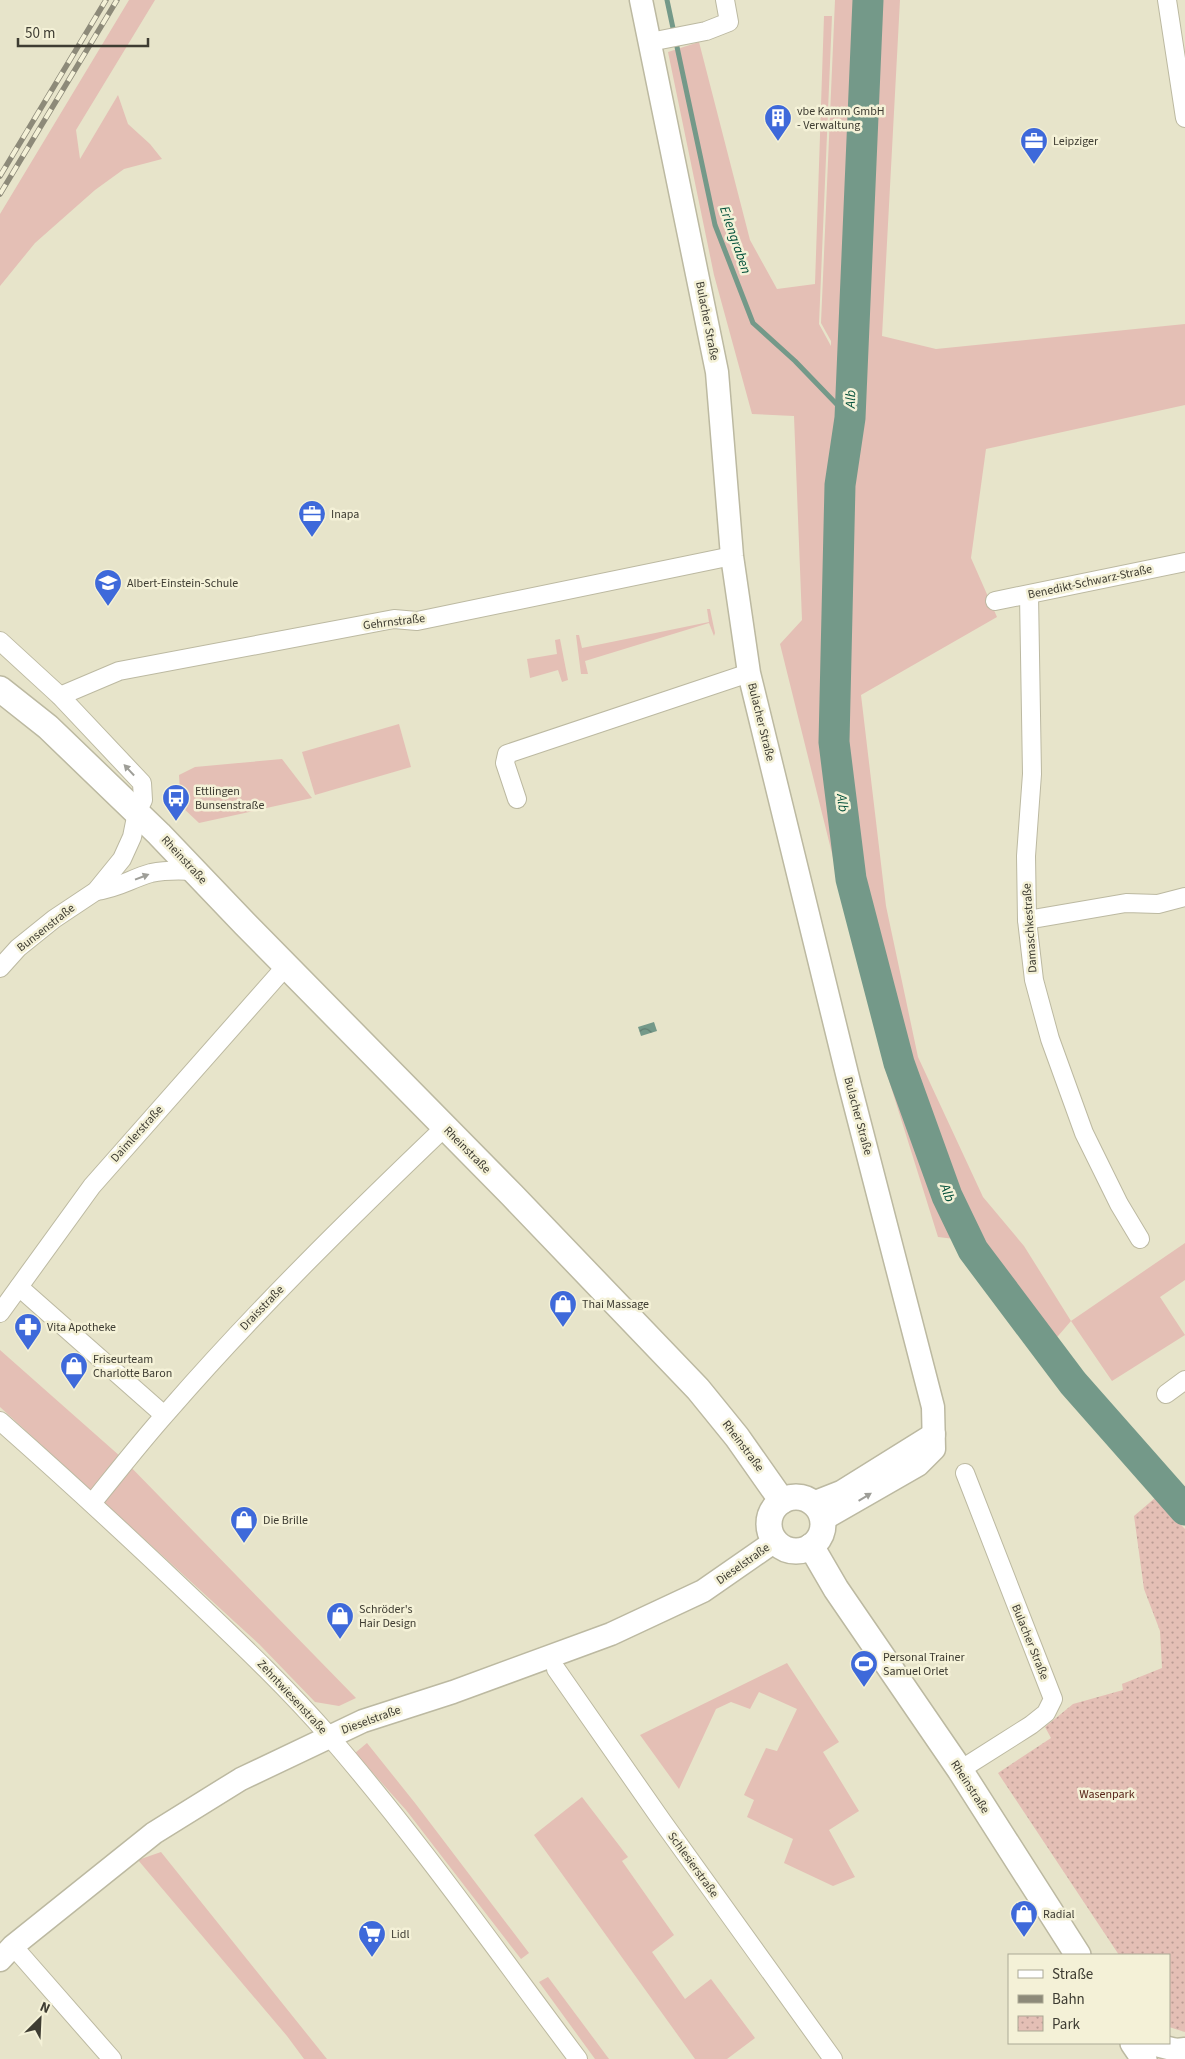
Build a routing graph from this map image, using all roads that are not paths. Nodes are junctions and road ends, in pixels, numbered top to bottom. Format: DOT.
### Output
graph roads {
  1 [pos="641,0"];
  2 [pos="725,0"];
  3 [pos="1166,0"];
  4 [pos="658,40"];
  5 [pos="1185,118"];
  6 [pos="732,556"];
  7 [pos="1185,562"];
  8 [pos="1029,595"];
  9 [pos="995,601"];
  10 [pos="0,641"];
  11 [pos="749,673"];
  12 [pos="0,689"];
  13 [pos="60,696"];
  14 [pos="517,799"];
  15 [pos="137,812"];
  16 [pos="194,871"];
  17 [pos="96,891"];
  18 [pos="1185,897"];
  19 [pos="1027,920"];
  20 [pos="287,965"];
  21 [pos="0,968"];
  22 [pos="445,1127"];
  23 [pos="1140,1239"];
  24 [pos="19,1287"];
  25 [pos="0,1313"];
  26 [pos="1185,1380"];
  27 [pos="1166,1394"];
  28 [pos="164,1415"];
  29 [pos="0,1420"];
  30 [pos="964,1473"];
  31 [pos="782,1501"];
  32 [pos="93,1502"];
  33 [pos="818,1512"];
  34 [pos="775,1541"];
  35 [pos="811,1546"];
  36 [pos="556,1669"];
  37 [pos="328,1736"];
  38 [pos="960,1770"];
  39 [pos="7,1953"];
  40 [pos="1077,1954"];
  41 [pos="1134,2044"];
  42 [pos="1152,2044"];
  43 [pos="1185,2049"];
  44 [pos="112,2059"];
  45 [pos="578,2059"];
  46 [pos="832,2059"];
  47 [pos="1144,2059"];
  1 -- 4 [label="street, Bulacher Straße"];
  2 -- 4 [label="street"];
  3 -- 5 [label="street"];
  4 -- 6 [label="street, Bulacher Straße"];
  6 -- 11 [label="street, Bulacher Straße"];
  6 -- 13 [label="street, Gehrnstraße"];
  7 -- 8 [label="street, Benedikt-Schwarz-Straße"];
  8 -- 9 [label="street, Benedikt-Schwarz-Straße"];
  8 -- 19 [label="street, Damaschkestraße"];
  10 -- 13 [label="street"];
  11 -- 14 [label="street"];
  11 -- 33 [label="street, Bulacher Straße"];
  12 -- 15 [label="main road, Rheinstraße"];
  15 -- 13 [label="street, one-way"];
  15 -- 16 [label="main road, Rheinstraße"];
  15 -- 17 [label="street, Bunsenstraße"];
  17 -- 16 [label="street, Bunsenstraße, one-way"];
  16 -- 20 [label="main road, Rheinstraße"];
  17 -- 21 [label="street, Bunsenstraße"];
  18 -- 19 [label="street"];
  19 -- 23 [label="street, Damaschkestraße"];
  20 -- 22 [label="main road, Rheinstraße"];
  20 -- 24 [label="street, Daimlerstraße"];
  22 -- 28 [label="street, Draisstraße"];
  22 -- 31 [label="main road, Rheinstraße"];
  24 -- 25 [label="street, Daimlerstraße"];
  24 -- 28 [label="street"];
  26 -- 27 [label="street"];
  28 -- 32 [label="street, Draisstraße"];
  29 -- 32 [label="street, Zehntwiesenstraße"];
  30 -- 38 [label="street, Bulacher Straße"];
  31 -- 33 [label="main road"];
  31 -- 34 [label="main road"];
  32 -- 37 [label="street, Zehntwiesenstraße"];
  33 -- 35 [label="main road"];
  34 -- 35 [label="main road"];
  34 -- 37 [label="street, Dieselstraße"];
  35 -- 38 [label="main road, Rheinstraße"];
  36 -- 46 [label="street, Schlesierstraße"];
  37 -- 39 [label="street, Dieselstraße"];
  37 -- 45 [label="street, Zehntwiesenstraße"];
  38 -- 40 [label="main road, Rheinstraße"];
  39 -- 44 [label="street"];
  41 -- 47 [label="main road"];
  42 -- 43 [label="street"];
}
